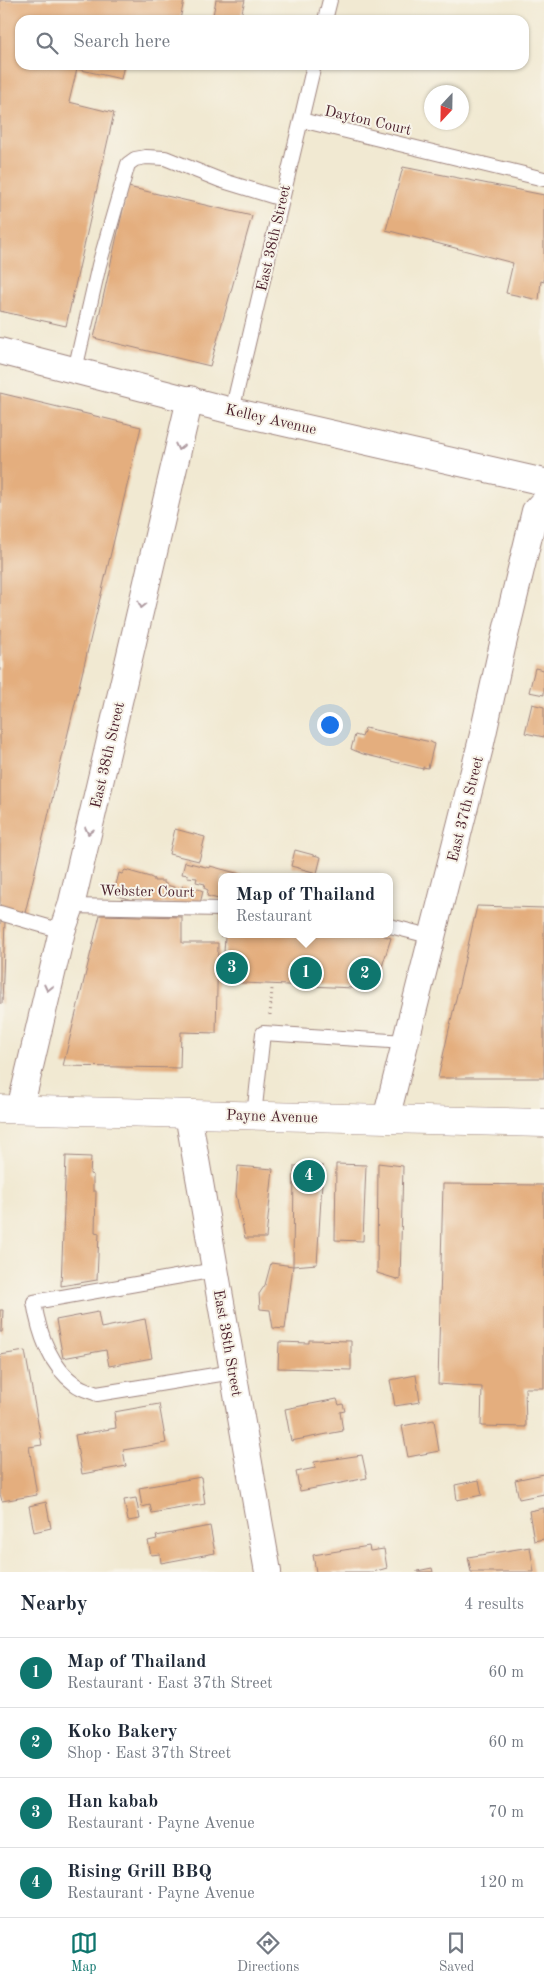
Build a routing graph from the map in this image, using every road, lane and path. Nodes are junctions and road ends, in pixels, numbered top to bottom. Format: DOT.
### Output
graph roads {
  1 [pos="330,0"];
  2 [pos="326,15"];
  3 [pos="313,70"];
  4 [pos="300,120"];
  5 [pos="544,179"];
  6 [pos="282,198"];
  7 [pos="0,351"];
  8 [pos="75,370"];
  9 [pos="190,399"];
  10 [pos="232,411"];
  11 [pos="544,482"];
  12 [pos="544,501"];
  13 [pos="71,906"];
  14 [pos="218,909"];
  15 [pos="0,913"];
  16 [pos="393,927"];
  17 [pos="62,931"];
  18 [pos="433,937"];
  19 [pos="406,1042"];
  20 [pos="10,1109"];
  21 [pos="188,1114"];
  22 [pos="254,1116"];
  23 [pos="386,1119"];
  24 [pos="544,1123"];
  25 [pos="215,1270"];
  26 [pos="233,1372"];
  27 [pos="268,1572"];
  1 -- 2 [label="lane"];
  3 -- 4 [label="lane, East 38th Street"];
  4 -- 5 [label="lane, Dayton Court"];
  4 -- 6 [label="lane, East 38th Street"];
  6 -- 8 [label="lane"];
  6 -- 10 [label="lane, East 38th Street"];
  7 -- 8 [label="street, Kelley Avenue"];
  8 -- 9 [label="street, Kelley Avenue"];
  9 -- 10 [label="street, Kelley Avenue"];
  9 -- 13 [label="street, East 38th Street, one-way"];
  10 -- 11 [label="street, Kelley Avenue"];
  12 -- 18 [label="street, East 37th Street"];
  13 -- 14 [label="lane, Webster Court"];
  13 -- 17 [label="street, East 38th Street"];
  15 -- 17 [label="lane"];
  16 -- 18 [label="lane"];
  17 -- 20 [label="street, East 38th Street, one-way"];
  18 -- 19 [label="street, East 37th Street"];
  19 -- 22 [label="lane"];
  19 -- 23 [label="street, East 37th Street"];
  20 -- 21 [label="street, Payne Avenue"];
  21 -- 22 [label="street, Payne Avenue"];
  21 -- 25 [label="street, East 38th Street"];
  22 -- 23 [label="street, Payne Avenue"];
  23 -- 24 [label="street, Payne Avenue"];
  25 -- 26 [label="street, East 38th Street"];
  25 -- 26 [label="lane"];
  26 -- 27 [label="street, East 38th Street"];
}
